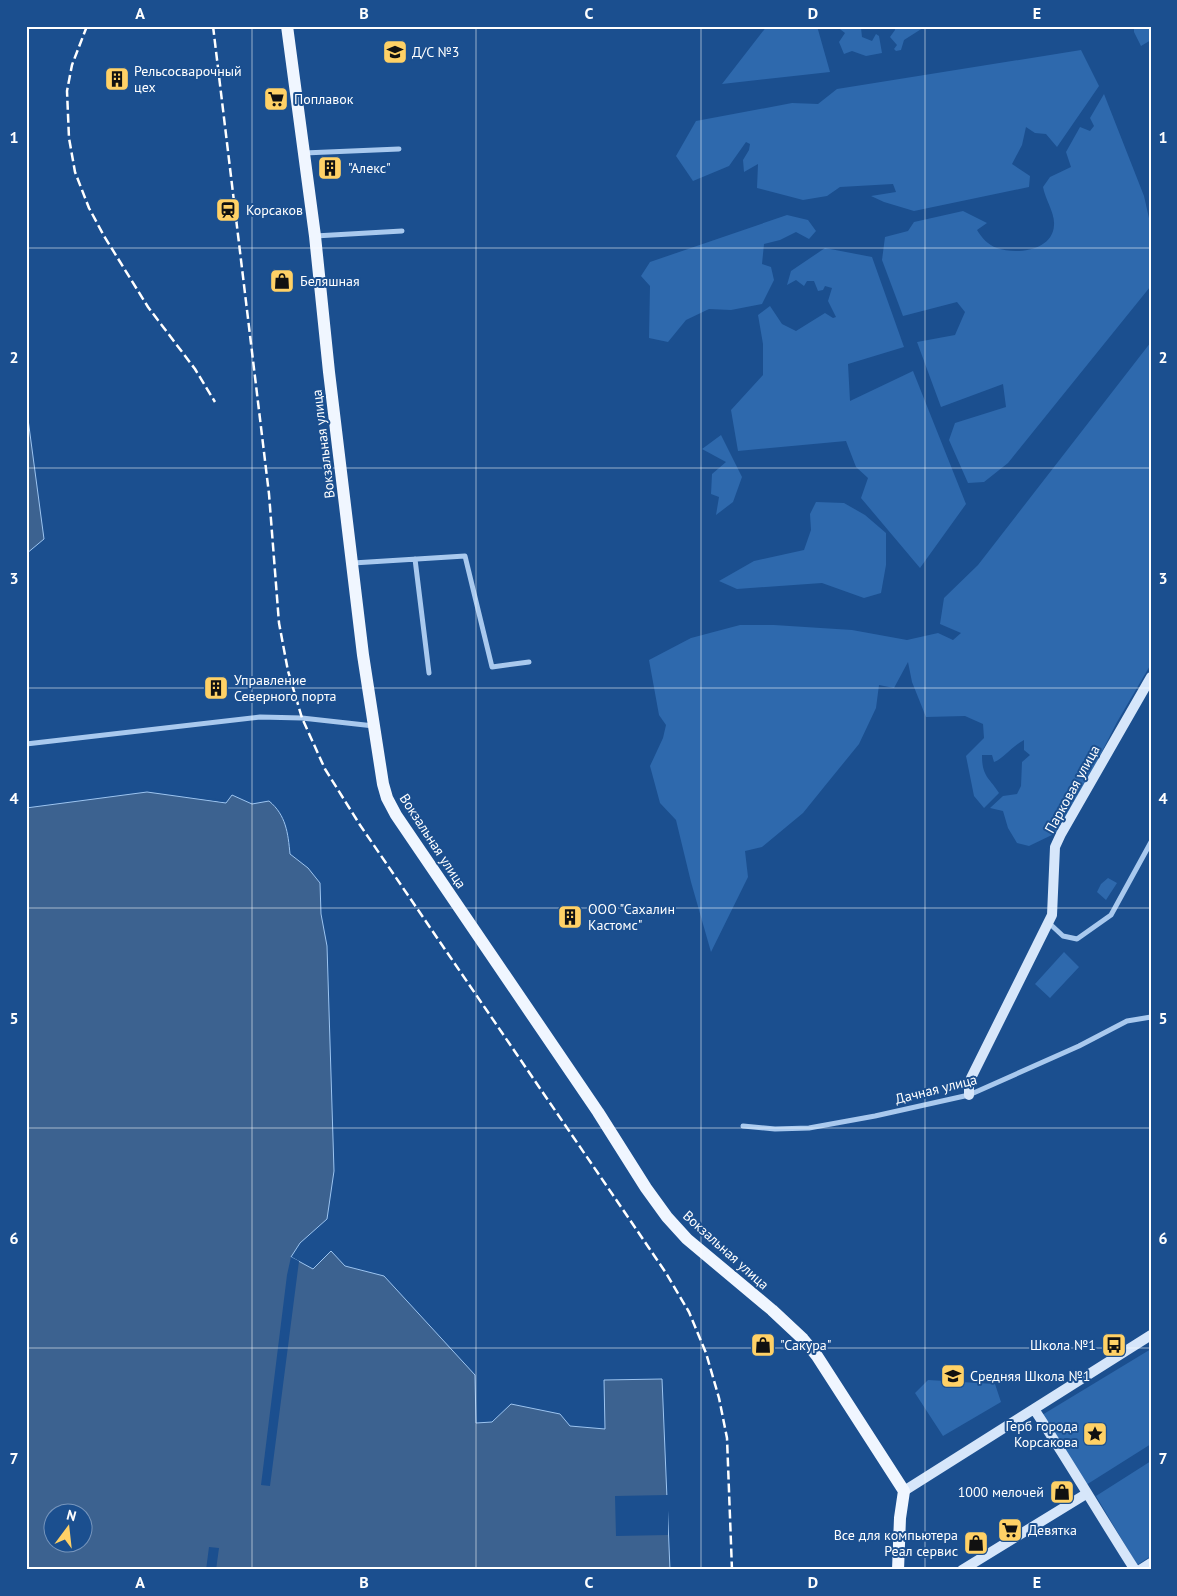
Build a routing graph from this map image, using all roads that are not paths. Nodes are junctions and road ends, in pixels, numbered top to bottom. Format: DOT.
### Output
graph roads {
  1 [pos="287,26"];
  2 [pos="399,149"];
  3 [pos="304,153"];
  4 [pos="402,230"];
  5 [pos="315,236"];
  6 [pos="415,559"];
  7 [pos="352,563"];
  8 [pos="529,662"];
  9 [pos="429,673"];
  10 [pos="1151,678"];
  11 [pos="375,726"];
  12 [pos="26,744"];
  13 [pos="1151,842"];
  14 [pos="1049,923"];
  15 [pos="1151,1017"];
  16 [pos="969,1095"];
  17 [pos="743,1126"];
  18 [pos="1151,1335"];
  19 [pos="1034,1409"];
  20 [pos="904,1491"];
  21 [pos="1086,1494"];
  22 [pos="1151,1563"];
  23 [pos="898,1570"];
  24 [pos="962,1570"];
  25 [pos="1135,1570"];
  26 [pos="1140,1570"];
  1 -- 3 [label="main road, Вокзальная улица"];
  2 -- 3 [label="street"];
  3 -- 5 [label="main road, Вокзальная улица"];
  4 -- 5 [label="street"];
  5 -- 7 [label="main road, Вокзальная улица"];
  6 -- 7 [label="street"];
  6 -- 8 [label="street"];
  6 -- 9 [label="street"];
  7 -- 11 [label="main road, Вокзальная улица"];
  10 -- 14 [label="street, Парковая улица"];
  11 -- 12 [label="street"];
  11 -- 20 [label="main road, Вокзальная улица"];
  13 -- 14 [label="street"];
  14 -- 16 [label="street, Парковая улица"];
  15 -- 16 [label="street, Дачная улица"];
  16 -- 17 [label="street, Дачная улица"];
  18 -- 19 [label="street"];
  19 -- 20 [label="street"];
  19 -- 21 [label="street"];
  20 -- 23 [label="main road"];
  21 -- 24 [label="street"];
  21 -- 25 [label="street"];
  22 -- 26 [label="street"];
}
